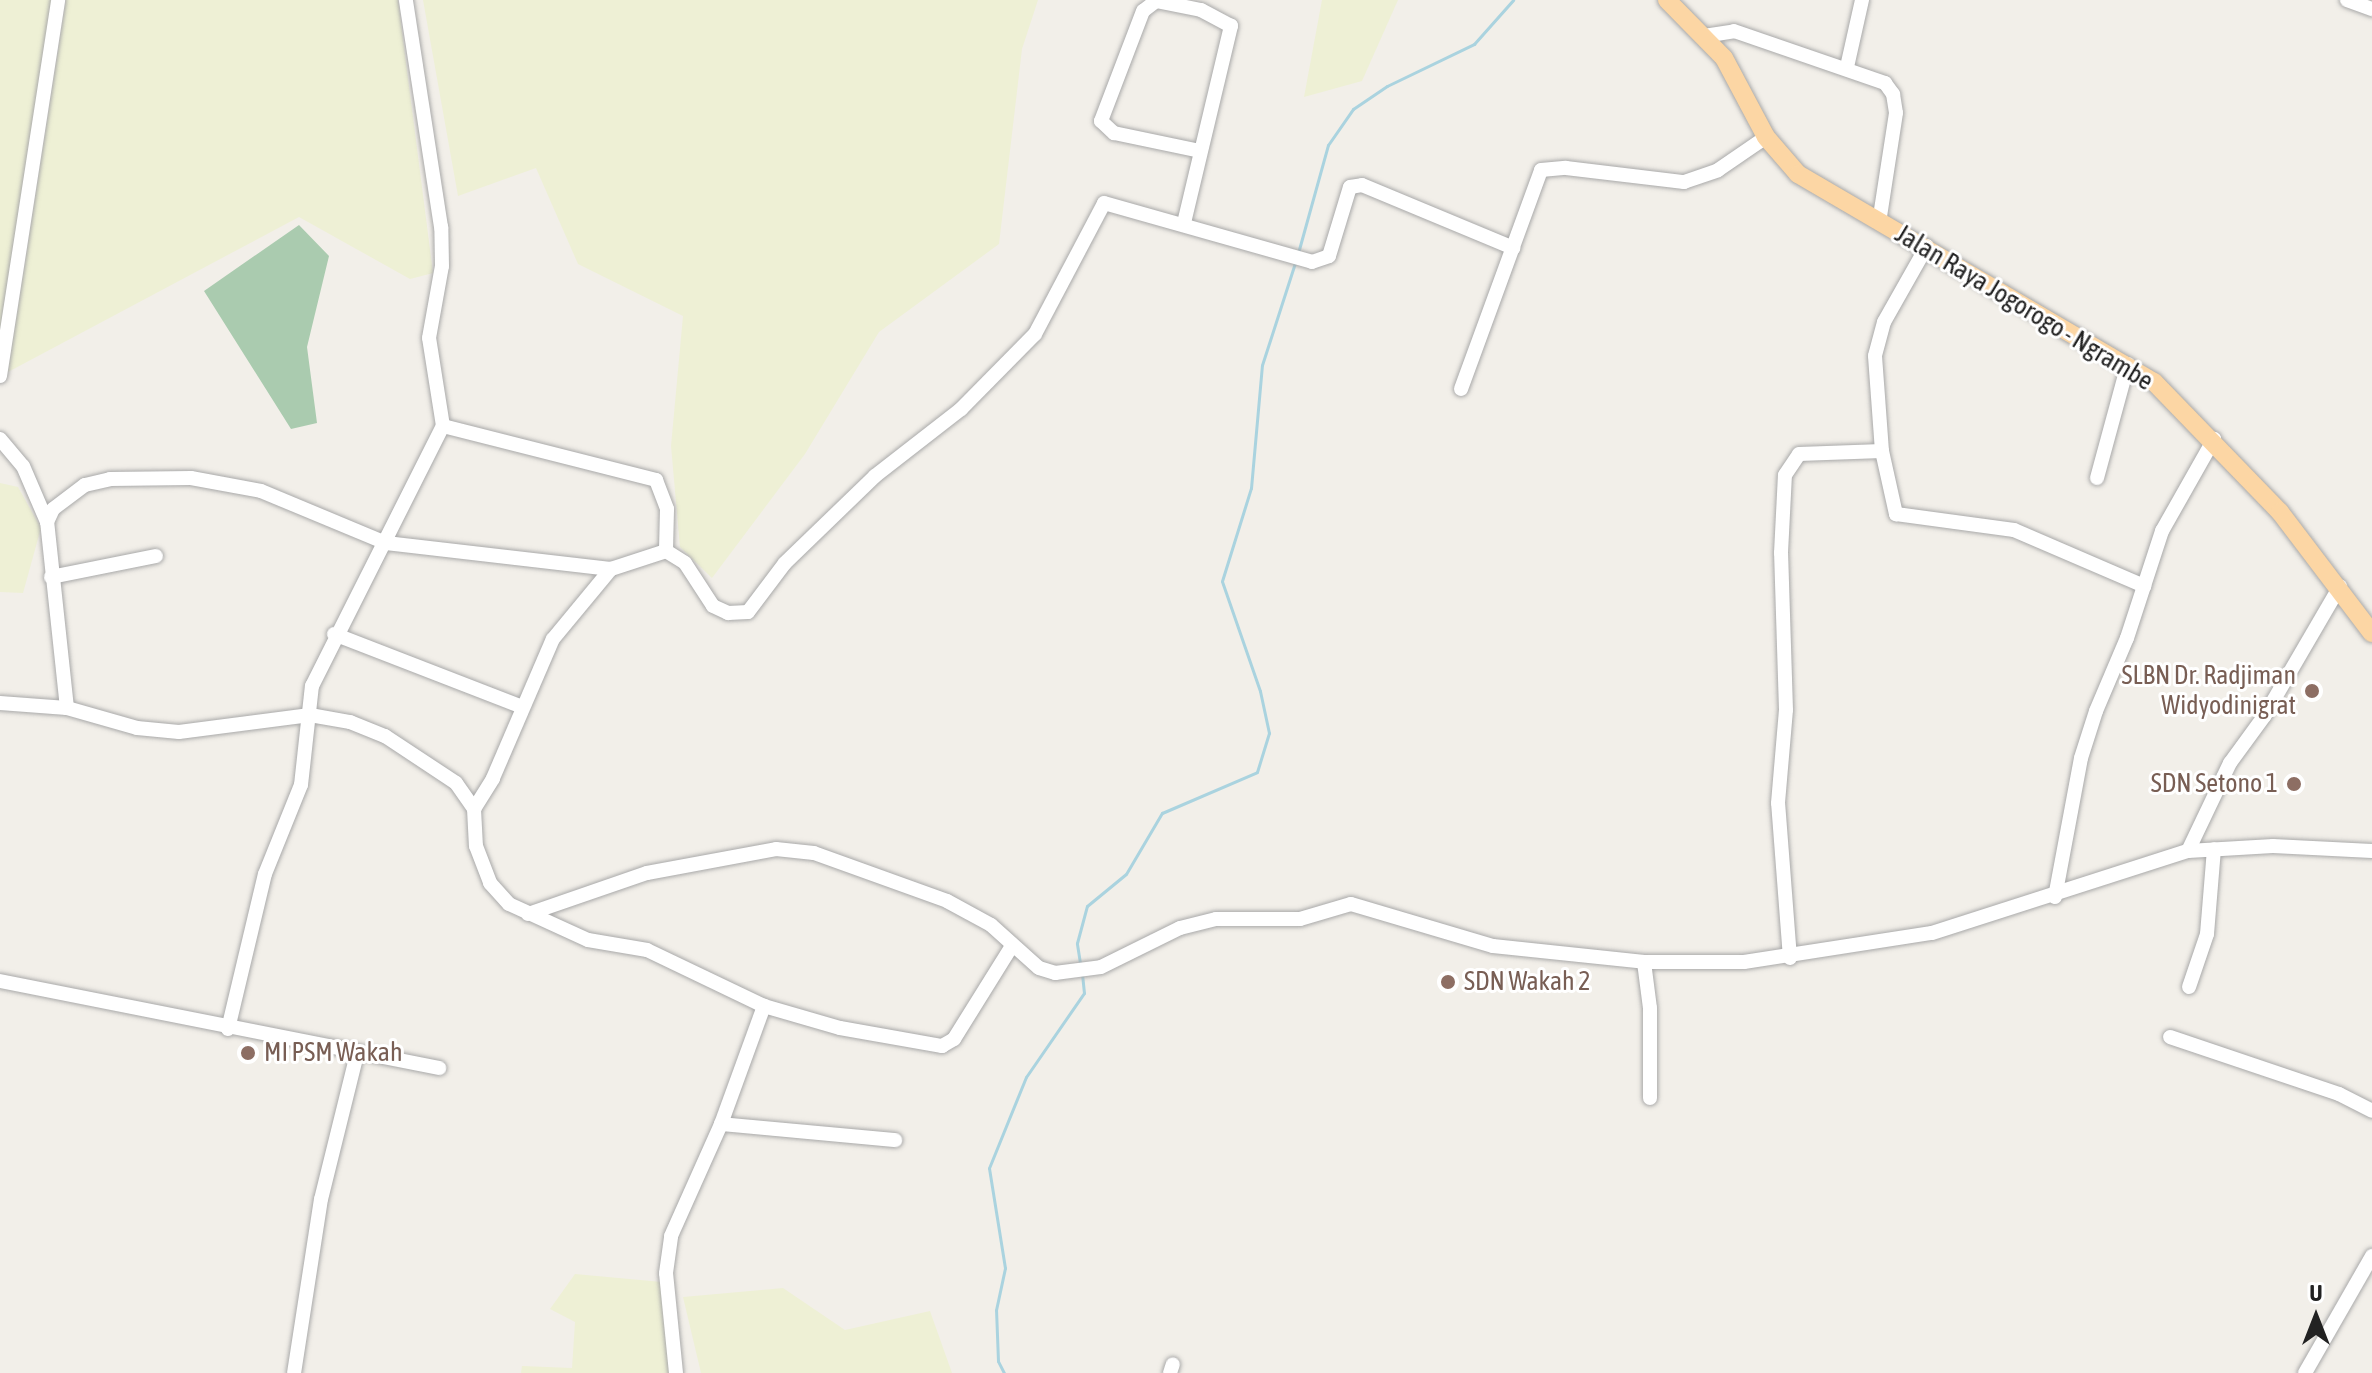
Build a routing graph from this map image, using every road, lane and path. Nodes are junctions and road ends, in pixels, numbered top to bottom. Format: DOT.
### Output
graph roads {
  1 [pos="58,0"];
  2 [pos="406,0"];
  3 [pos="1667,0"];
  4 [pos="1862,0"];
  5 [pos="2347,0"];
  6 [pos="1204,5"];
  7 [pos="2372,9"];
  8 [pos="1704,36"];
  9 [pos="1847,67"];
  10 [pos="1766,137"];
  11 [pos="1200,151"];
  12 [pos="1184,223"];
  13 [pos="1879,223"];
  14 [pos="1927,246"];
  15 [pos="1513,248"];
  16 [pos="2128,364"];
  17 [pos="0,376"];
  18 [pos="1461,389"];
  19 [pos="443,426"];
  20 [pos="0,439"];
  21 [pos="2214,439"];
  22 [pos="1882,451"];
  23 [pos="2097,478"];
  24 [pos="47,522"];
  25 [pos="386,543"];
  26 [pos="666,551"];
  27 [pos="156,556"];
  28 [pos="611,569"];
  29 [pos="51,577"];
  30 [pos="2144,586"];
  31 [pos="2340,586"];
  32 [pos="2372,633"];
  33 [pos="334,634"];
  34 [pos="0,703"];
  35 [pos="522,707"];
  36 [pos="67,708"];
  37 [pos="310,715"];
  38 [pos="474,809"];
  39 [pos="2214,849"];
  40 [pos="2188,851"];
  41 [pos="2372,851"];
  42 [pos="2055,897"];
  43 [pos="528,914"];
  44 [pos="1012,946"];
  45 [pos="1790,958"];
  46 [pos="1644,962"];
  47 [pos="0,981"];
  48 [pos="2189,987"];
  49 [pos="764,1006"];
  50 [pos="228,1029"];
  51 [pos="2170,1037"];
  52 [pos="353,1051"];
  53 [pos="439,1068"];
  54 [pos="1650,1098"];
  55 [pos="2372,1111"];
  56 [pos="721,1124"];
  57 [pos="895,1140"];
  58 [pos="2372,1256"];
  59 [pos="294,1373"];
  60 [pos="676,1373"];
  61 [pos="2305,1373"];
  1 -- 17 [label="street"];
  2 -- 19 [label="street"];
  3 -- 8 [label="main road, Jalan Raya Jogorogo - Ngrambe"];
  4 -- 9 [label="street"];
  5 -- 7 [label="street"];
  6 -- 11 [label="street"];
  6 -- 11 [label="street"];
  8 -- 9 [label="street"];
  8 -- 10 [label="main road, Jalan Raya Jogorogo - Ngrambe"];
  9 -- 13 [label="street"];
  10 -- 13 [label="main road, Jalan Raya Jogorogo - Ngrambe"];
  10 -- 15 [label="street"];
  11 -- 12 [label="street"];
  12 -- 15 [label="street"];
  12 -- 26 [label="street"];
  13 -- 14 [label="main road, Jalan Raya Jogorogo - Ngrambe"];
  14 -- 16 [label="main road, Jalan Raya Jogorogo - Ngrambe"];
  14 -- 22 [label="street"];
  15 -- 18 [label="street"];
  16 -- 21 [label="main road, Jalan Raya Jogorogo - Ngrambe"];
  16 -- 23 [label="street"];
  19 -- 25 [label="street"];
  19 -- 26 [label="street"];
  20 -- 24 [label="street"];
  21 -- 30 [label="street"];
  21 -- 31 [label="main road, Jalan Raya Jogorogo - Ngrambe"];
  22 -- 30 [label="street"];
  22 -- 45 [label="street"];
  24 -- 25 [label="street"];
  24 -- 29 [label="street"];
  25 -- 28 [label="street"];
  25 -- 33 [label="street"];
  26 -- 28 [label="street"];
  27 -- 29 [label="street"];
  28 -- 35 [label="street"];
  29 -- 36 [label="street"];
  30 -- 42 [label="street"];
  31 -- 32 [label="main road, Jalan Raya Jogorogo - Ngrambe"];
  31 -- 40 [label="street"];
  33 -- 35 [label="street"];
  33 -- 37 [label="street"];
  34 -- 36 [label="street"];
  35 -- 38 [label="street"];
  36 -- 37 [label="street"];
  37 -- 38 [label="street"];
  37 -- 50 [label="street"];
  38 -- 43 [label="street"];
  39 -- 40 [label="street"];
  39 -- 41 [label="street"];
  39 -- 48 [label="street"];
  40 -- 42 [label="street"];
  42 -- 45 [label="street"];
  43 -- 44 [label="street"];
  43 -- 49 [label="street"];
  44 -- 46 [label="street"];
  44 -- 49 [label="street"];
  45 -- 46 [label="street"];
  46 -- 54 [label="street"];
  47 -- 50 [label="street"];
  49 -- 56 [label="street"];
  50 -- 52 [label="street"];
  51 -- 55 [label="street"];
  52 -- 53 [label="street"];
  52 -- 59 [label="street"];
  56 -- 57 [label="street"];
  56 -- 60 [label="street"];
  58 -- 61 [label="street"];
}
